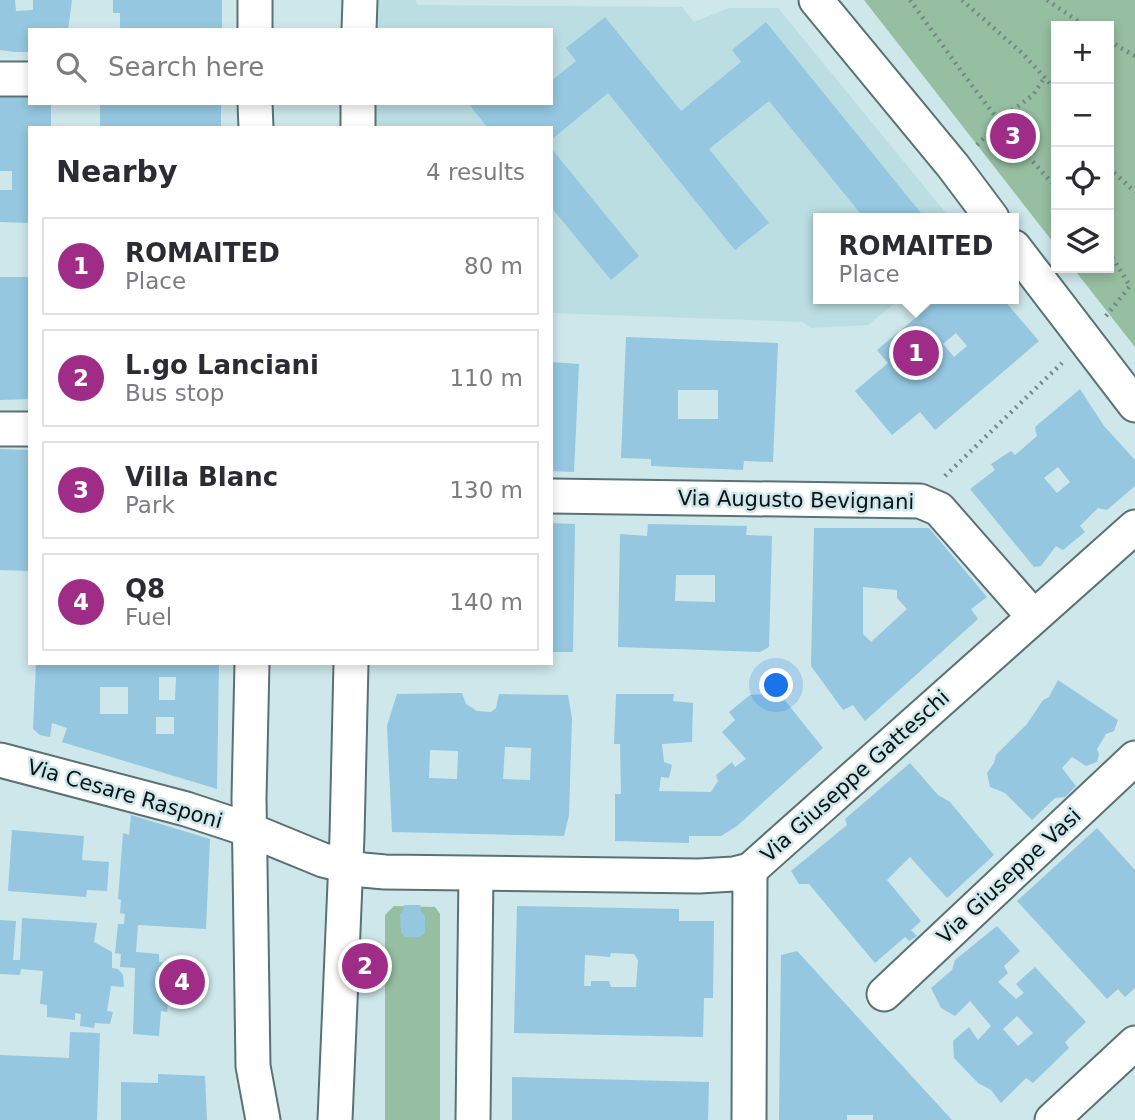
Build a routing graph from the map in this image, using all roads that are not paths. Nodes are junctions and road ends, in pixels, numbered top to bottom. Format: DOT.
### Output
graph roads {
  1 [pos="255,0"];
  2 [pos="360,0"];
  3 [pos="816,0"];
  4 [pos="255,28"];
  5 [pos="359,28"];
  6 [pos="0,79"];
  7 [pos="28,79"];
  8 [pos="256,105"];
  9 [pos="359,105"];
  10 [pos="256,126"];
  11 [pos="358,126"];
  12 [pos="988,213"];
  13 [pos="1019,254"];
  14 [pos="1135,405"];
  15 [pos="0,429"];
  16 [pos="28,429"];
  17 [pos="553,496"];
  18 [pos="1135,527"];
  19 [pos="1033,616"];
  20 [pos="251,665"];
  21 [pos="351,665"];
  22 [pos="1135,758"];
  23 [pos="0,761"];
  24 [pos="250,830"];
  25 [pos="346,867"];
  26 [pos="750,870"];
  27 [pos="476,874"];
  28 [pos="884,994"];
  29 [pos="1135,1043"];
  30 [pos="253,1066"];
  31 [pos="1054,1119"];
  32 [pos="239,1120"];
  33 [pos="263,1120"];
  34 [pos="335,1120"];
  35 [pos="473,1120"];
  36 [pos="749,1120"];
  1 -- 4 [label="street"];
  2 -- 5 [label="street"];
  3 -- 12 [label="street"];
  6 -- 7 [label="street"];
  8 -- 10 [label="street"];
  9 -- 11 [label="street"];
  13 -- 14 [label="street"];
  15 -- 16 [label="street"];
  17 -- 19 [label="street, Via Augusto Bevignani"];
  18 -- 19 [label="street, Via Giuseppe Gatteschi"];
  19 -- 26 [label="street, Via Giuseppe Gatteschi"];
  20 -- 24 [label="street"];
  21 -- 25 [label="street"];
  22 -- 28 [label="street, Via Giuseppe Vasi"];
  23 -- 24 [label="street, Via Cesare Rasponi"];
  24 -- 25 [label="street, Via Cesare Rasponi"];
  24 -- 30 [label="street"];
  25 -- 27 [label="street, Via Giuseppe Gatteschi"];
  25 -- 34 [label="street"];
  26 -- 27 [label="street, Via Giuseppe Gatteschi"];
  26 -- 36 [label="street"];
  27 -- 35 [label="street"];
  29 -- 31 [label="street"];
  30 -- 32 [label="street"];
  30 -- 33 [label="street"];
}
